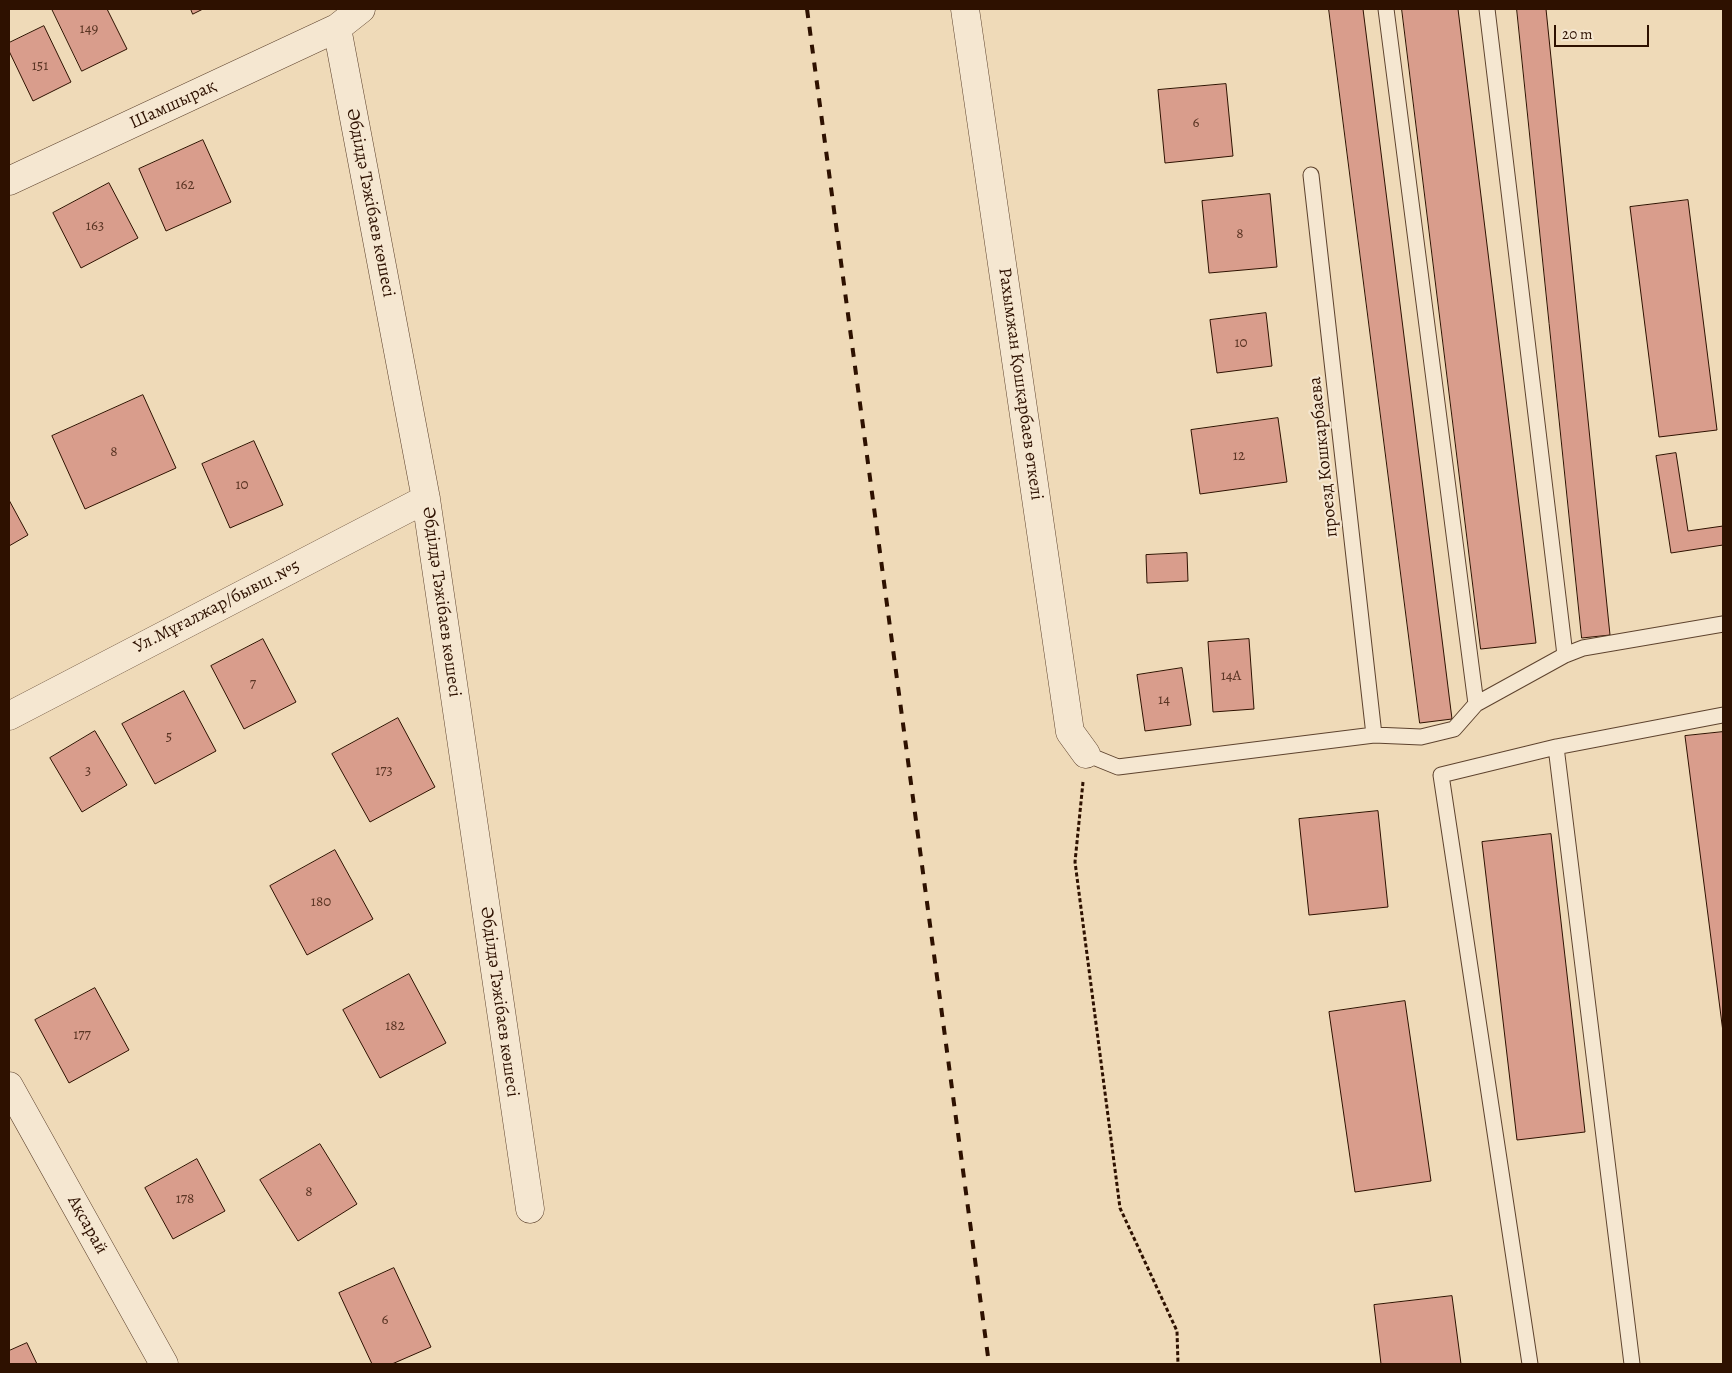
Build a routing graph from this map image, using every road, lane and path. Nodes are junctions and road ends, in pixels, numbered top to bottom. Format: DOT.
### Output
graph roads {
  1 [pos="361,9"];
  2 [pos="965,9"];
  3 [pos="1386,9"];
  4 [pos="1487,9"];
  5 [pos="337,28"];
  6 [pos="1311,175"];
  7 [pos="9,181"];
  8 [pos="426,499"];
  9 [pos="1723,624"];
  10 [pos="1565,655"];
  11 [pos="1476,704"];
  12 [pos="1723,715"];
  13 [pos="9,716"];
  14 [pos="1374,735"];
  15 [pos="1556,747"];
  16 [pos="1086,754"];
  17 [pos="9,1086"];
  18 [pos="530,1209"];
  19 [pos="164,1364"];
  20 [pos="1178,1364"];
  21 [pos="1530,1364"];
  22 [pos="1632,1364"];
  1 -- 5 [label="street"];
  2 -- 16 [label="street, Рахымжан Қошқарбаев өткелі"];
  3 -- 11 [label="lane"];
  4 -- 10 [label="lane"];
  5 -- 7 [label="street, Шамшырақ"];
  5 -- 8 [label="street, Әбділдә Тәжібаев көшесі"];
  6 -- 14 [label="lane, проезд Кошкарбаева"];
  8 -- 13 [label="street, Ул.Мұғалжар/бывш.№5"];
  8 -- 18 [label="street, Әбділдә Тәжібаев көшесі"];
  9 -- 10 [label="lane"];
  10 -- 11 [label="lane"];
  11 -- 14 [label="lane"];
  12 -- 15 [label="lane"];
  14 -- 16 [label="lane"];
  15 -- 21 [label="lane"];
  15 -- 22 [label="lane"];
  16 -- 20 [label="path"];
  17 -- 19 [label="street, Ақсарай"];
}
